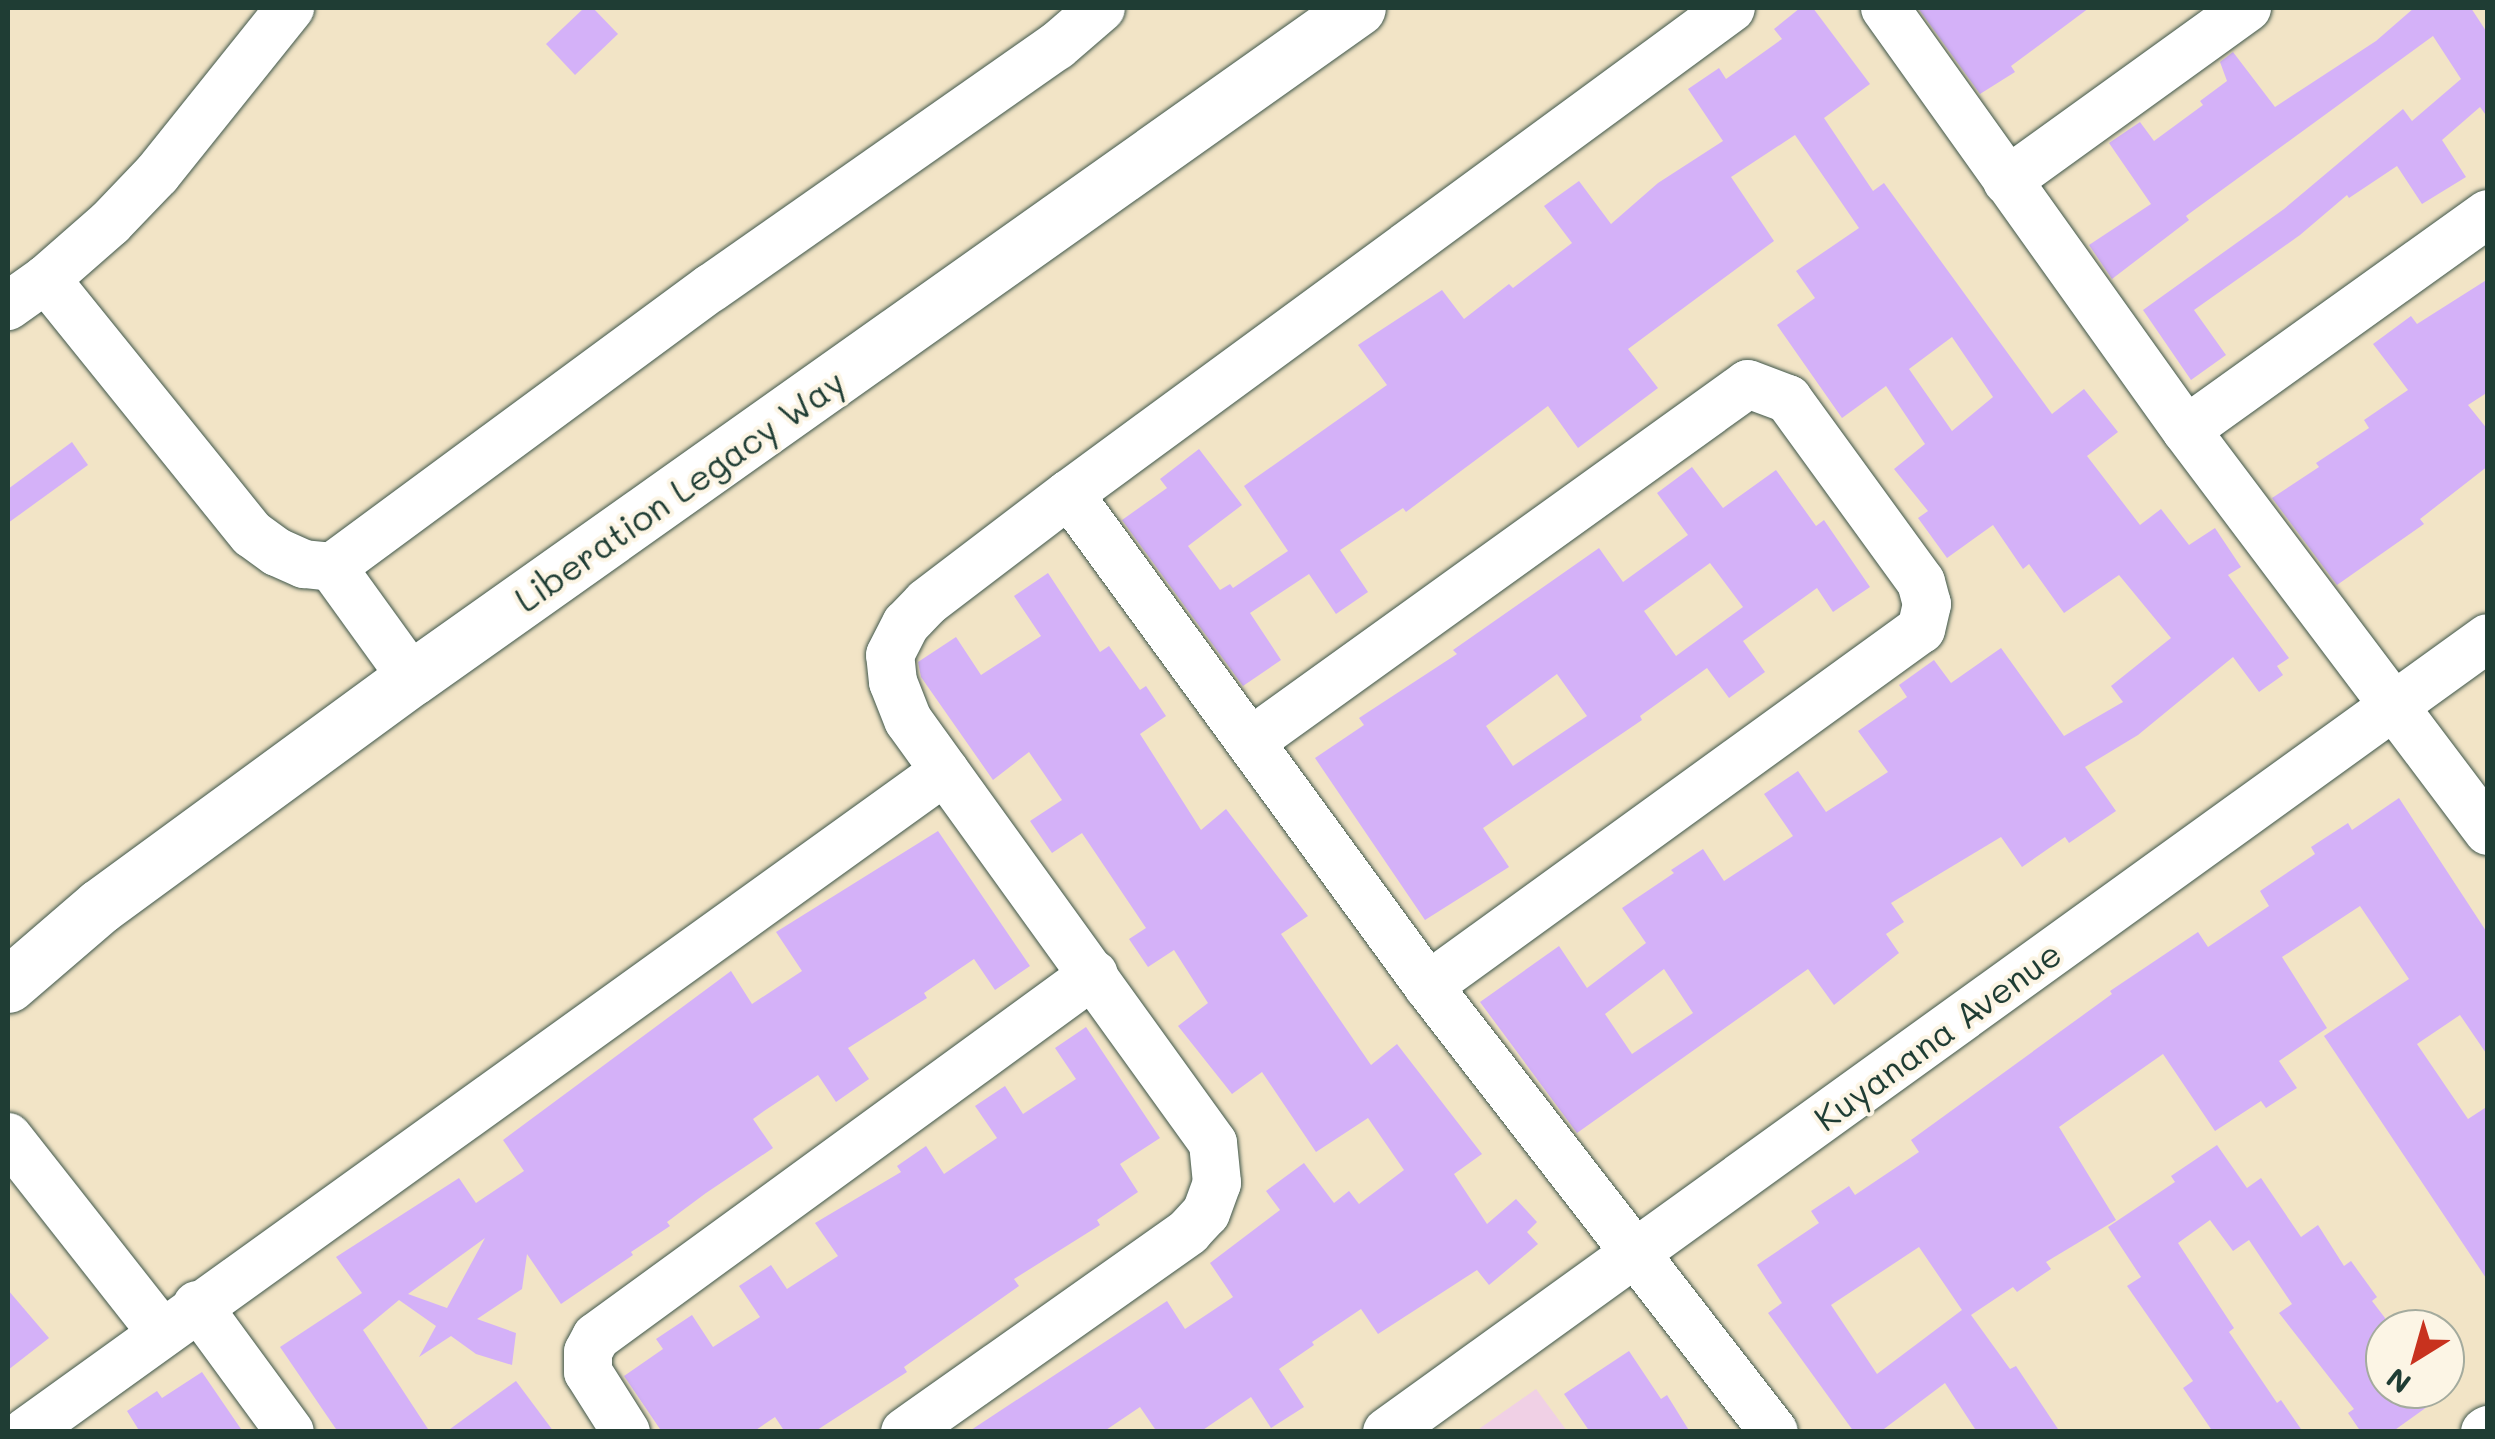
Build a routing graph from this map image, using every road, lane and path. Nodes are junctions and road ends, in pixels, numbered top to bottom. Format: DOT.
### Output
graph roads {
  1 [pos="290,8"];
  2 [pos="1101,8"];
  3 [pos="1358,8"];
  4 [pos="1731,8"];
  5 [pos="1886,8"];
  6 [pos="2247,8"];
  7 [pos="2008,181"];
  8 [pos="2488,214"];
  9 [pos="46,279"];
  10 [pos="8,306"];
  11 [pos="2186,430"];
  12 [pos="1070,494"];
  13 [pos="332,568"];
  14 [pos="2488,638"];
  15 [pos="412,678"];
  16 [pos="2394,706"];
  17 [pos="1250,742"];
  18 [pos="945,771"];
  19 [pos="2488,830"];
  20 [pos="1094,974"];
  21 [pos="8,985"];
  22 [pos="1428,986"];
  23 [pos="8,1138"];
  24 [pos="1632,1254"];
  25 [pos="180,1319"];
  26 [pos="26,1432"];
  27 [pos="290,1432"];
  28 [pos="626,1432"];
  29 [pos="905,1432"];
  30 [pos="1387,1432"];
  31 [pos="1774,1432"];
  1 -- 9 [label="street"];
  2 -- 13 [label="street"];
  3 -- 15 [label="main road, Liberation Legacy Way"];
  4 -- 12 [label="street"];
  5 -- 7 [label="street"];
  6 -- 7 [label="street"];
  7 -- 11 [label="street"];
  8 -- 11 [label="street"];
  9 -- 10 [label="street"];
  9 -- 13 [label="street"];
  11 -- 16 [label="street"];
  12 -- 17 [label="street"];
  12 -- 18 [label="street"];
  13 -- 15 [label="street"];
  14 -- 16 [label="street, Kuyanana Avenue"];
  15 -- 21 [label="main road, Liberation Legacy Way"];
  16 -- 19 [label="street"];
  16 -- 24 [label="street, Kuyanana Avenue"];
  17 -- 22 [label="street"];
  17 -- 22 [label="street"];
  18 -- 20 [label="street"];
  18 -- 25 [label="street"];
  20 -- 28 [label="street"];
  20 -- 29 [label="street"];
  22 -- 24 [label="street"];
  23 -- 25 [label="street"];
  24 -- 30 [label="street, Kuyanana Avenue"];
  24 -- 31 [label="street"];
  25 -- 26 [label="street"];
  25 -- 27 [label="street"];
}
